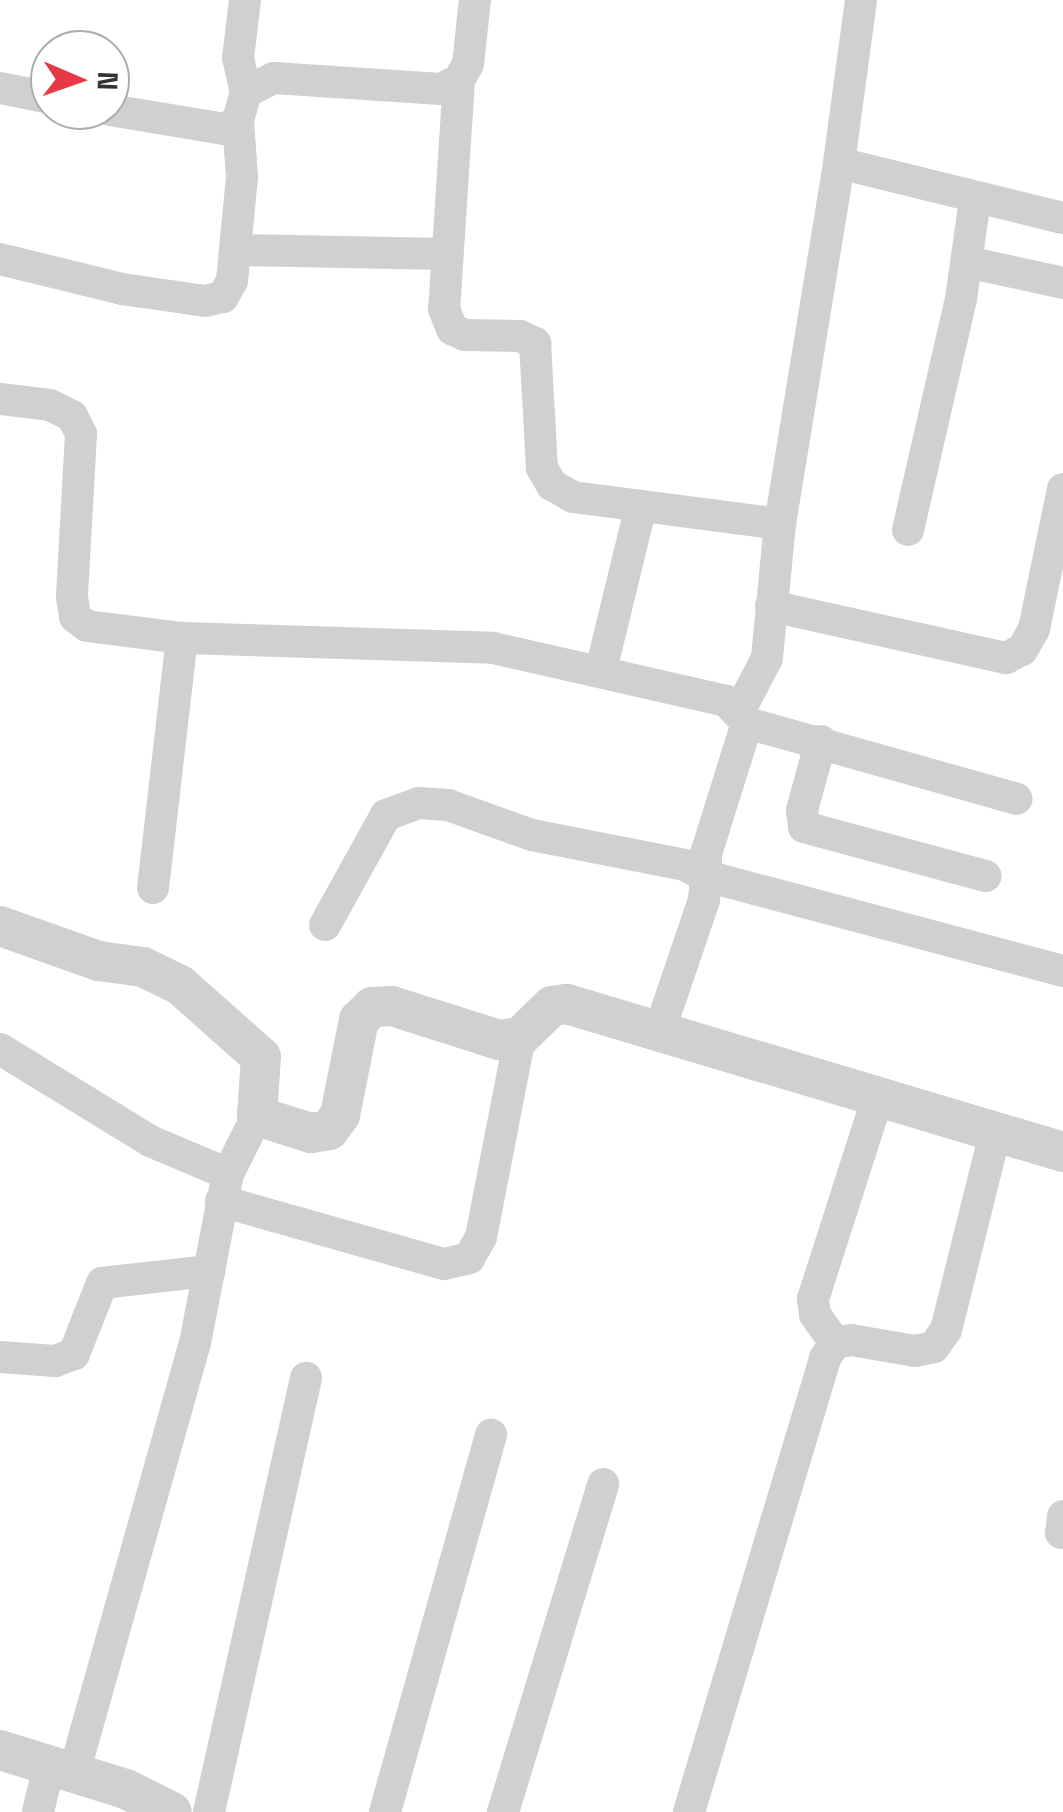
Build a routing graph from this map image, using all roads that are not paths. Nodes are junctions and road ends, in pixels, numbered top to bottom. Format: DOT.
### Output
graph roads {
  1 [pos="245,0"];
  2 [pos="475,0"];
  3 [pos="861,0"];
  4 [pos="459,80"];
  5 [pos="0,88"];
  6 [pos="30,94"];
  7 [pos="242,106"];
  8 [pos="130,114"];
  9 [pos="839,163"];
  10 [pos="975,199"];
  11 [pos="1063,218"];
  12 [pos="234,250"];
  13 [pos="446,254"];
  14 [pos="0,259"];
  15 [pos="967,262"];
  16 [pos="1063,283"];
  17 [pos="0,399"];
  18 [pos="1063,489"];
  19 [pos="641,506"];
  20 [pos="780,524"];
  21 [pos="908,530"];
  22 [pos="771,606"];
  23 [pos="182,638"];
  24 [pos="602,670"];
  25 [pos="744,716"];
  26 [pos="820,741"];
  27 [pos="1017,799"];
  28 [pos="706,876"];
  29 [pos="986,876"];
  30 [pos="153,888"];
  31 [pos="325,925"];
  32 [pos="0,926"];
  33 [pos="1063,971"];
  34 [pos="660,1029"];
  35 [pos="520,1037"];
  36 [pos="0,1049"];
  37 [pos="880,1094"];
  38 [pos="257,1116"];
  39 [pos="996,1130"];
  40 [pos="1063,1152"];
  41 [pos="225,1187"];
  42 [pos="208,1271"];
  43 [pos="835,1344"];
  44 [pos="0,1358"];
  45 [pos="306,1378"];
  46 [pos="491,1435"];
  47 [pos="603,1484"];
  48 [pos="0,1750"];
  49 [pos="62,1770"];
  50 [pos="38,1812"];
  51 [pos="172,1812"];
  52 [pos="209,1812"];
  53 [pos="385,1812"];
  54 [pos="503,1812"];
  55 [pos="688,1812"];
  1 -- 7 [label="street"];
  2 -- 4 [label="street"];
  3 -- 9 [label="street"];
  4 -- 7 [label="street"];
  4 -- 13 [label="street"];
  5 -- 6 [label="street"];
  7 -- 8 [label="street"];
  7 -- 12 [label="street"];
  9 -- 10 [label="street"];
  9 -- 20 [label="street"];
  10 -- 11 [label="street"];
  10 -- 15 [label="street"];
  12 -- 13 [label="street"];
  12 -- 14 [label="street"];
  13 -- 19 [label="street"];
  15 -- 16 [label="street"];
  15 -- 21 [label="street"];
  17 -- 23 [label="street"];
  18 -- 22 [label="street"];
  19 -- 20 [label="street"];
  19 -- 24 [label="street"];
  20 -- 22 [label="street"];
  22 -- 25 [label="street"];
  23 -- 24 [label="street"];
  23 -- 30 [label="street"];
  24 -- 25 [label="street"];
  25 -- 26 [label="street"];
  25 -- 28 [label="street"];
  26 -- 27 [label="street"];
  26 -- 29 [label="street"];
  28 -- 31 [label="street"];
  28 -- 33 [label="street"];
  28 -- 34 [label="street"];
  32 -- 38 [label="street"];
  34 -- 35 [label="street"];
  34 -- 37 [label="street"];
  35 -- 38 [label="street"];
  35 -- 41 [label="street"];
  36 -- 41 [label="street"];
  37 -- 39 [label="street"];
  37 -- 43 [label="street"];
  38 -- 41 [label="street"];
  39 -- 40 [label="street"];
  39 -- 43 [label="street"];
  41 -- 42 [label="street"];
  42 -- 44 [label="street"];
  42 -- 49 [label="street"];
  43 -- 55 [label="street"];
  45 -- 52 [label="street"];
  46 -- 53 [label="street"];
  47 -- 54 [label="street"];
  48 -- 49 [label="street"];
  49 -- 50 [label="street"];
  49 -- 51 [label="street"];
}
